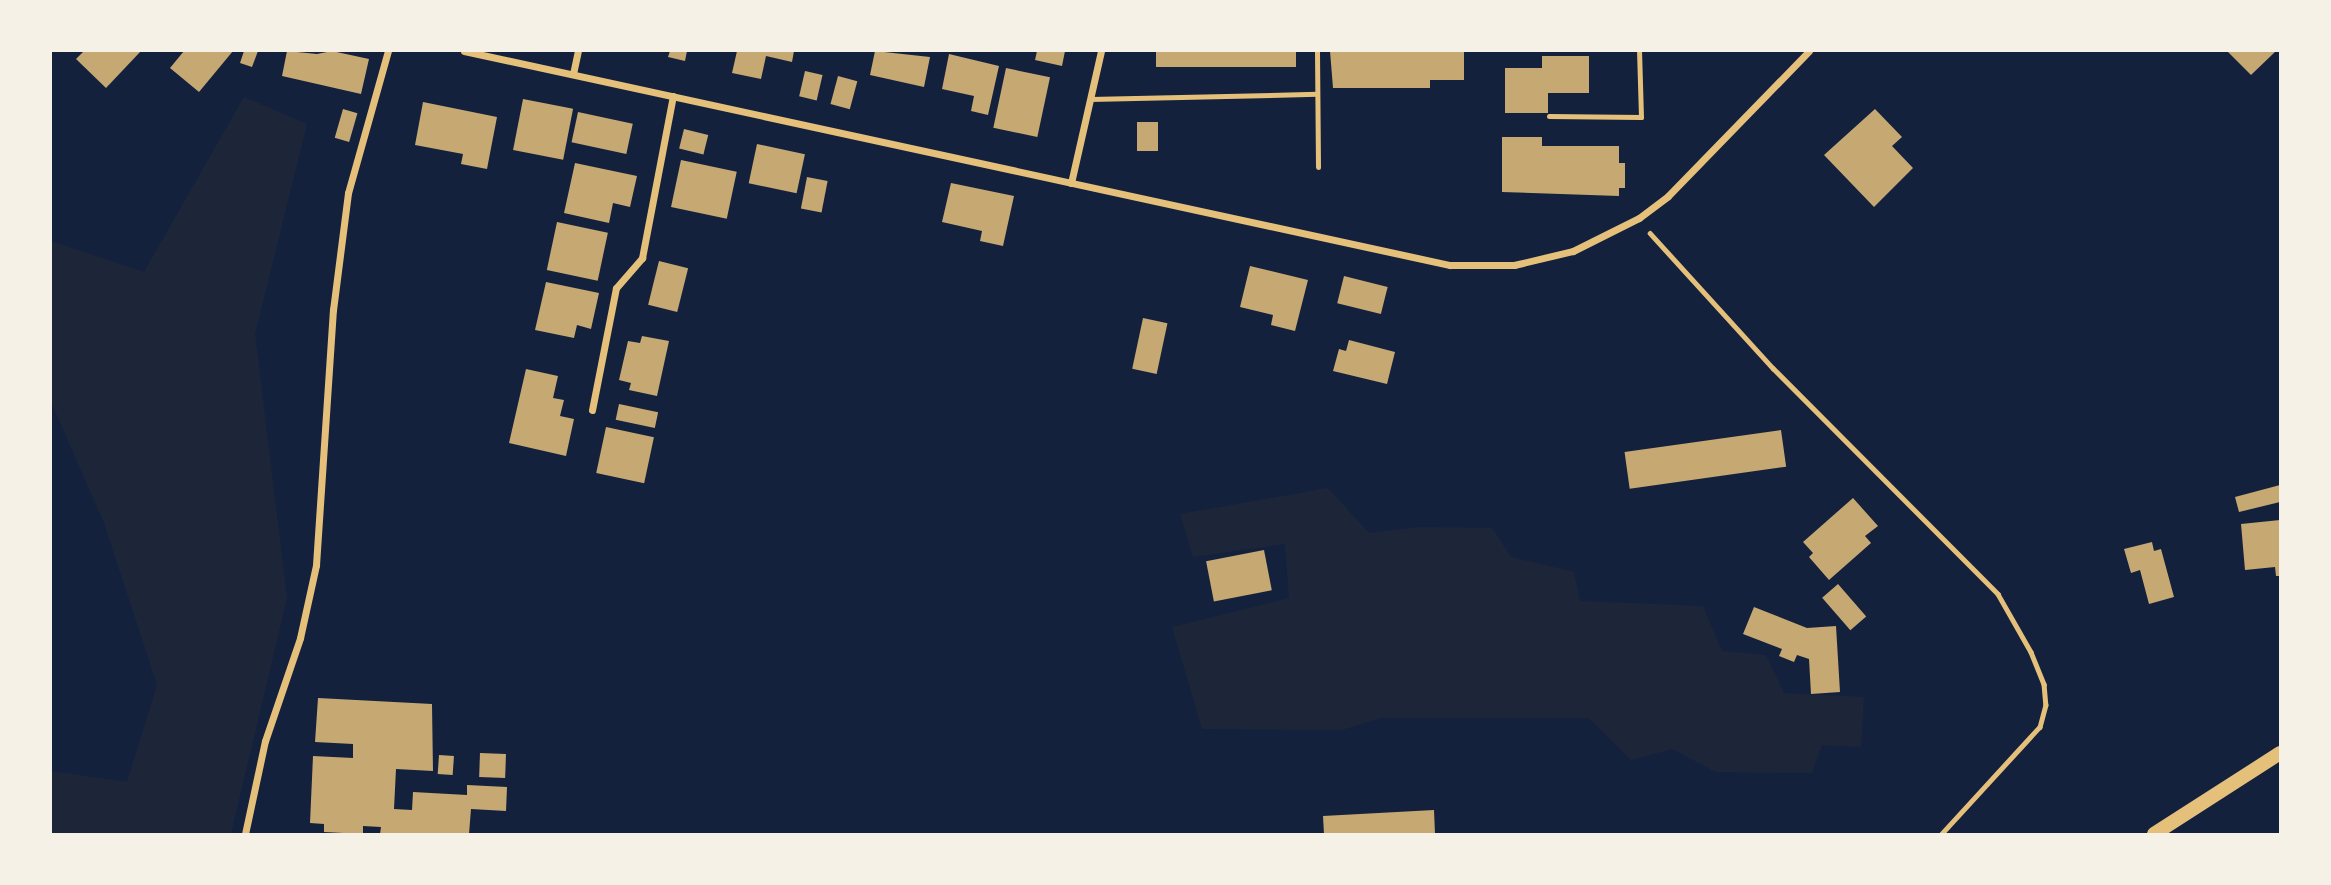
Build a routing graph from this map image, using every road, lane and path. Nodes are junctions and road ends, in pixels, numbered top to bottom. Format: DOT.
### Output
graph roads {
  1 [pos="388,51"];
  2 [pos="464,51"];
  3 [pos="578,51"];
  4 [pos="1101,51"];
  5 [pos="1317,51"];
  6 [pos="1639,51"];
  7 [pos="1809,51"];
  8 [pos="573,74"];
  9 [pos="1317,94"];
  10 [pos="673,96"];
  11 [pos="1090,99"];
  12 [pos="1549,116"];
  13 [pos="1318,167"];
  14 [pos="1071,183"];
  15 [pos="1639,218"];
  16 [pos="592,410"];
  17 [pos="2280,753"];
  18 [pos="244,834"];
  19 [pos="1942,834"];
  20 [pos="2154,834"];
  1 -- 18 [label="street"];
  2 -- 8 [label="street"];
  3 -- 8 [label="street"];
  4 -- 11 [label="street"];
  5 -- 9 [label="lane"];
  6 -- 12 [label="lane"];
  7 -- 15 [label="street"];
  8 -- 10 [label="street"];
  9 -- 11 [label="lane"];
  9 -- 13 [label="lane"];
  10 -- 14 [label="street"];
  10 -- 16 [label="street"];
  11 -- 14 [label="street"];
  14 -- 15 [label="street"];
  15 -- 19 [label="path"];
  17 -- 20 [label="main road"];
}
